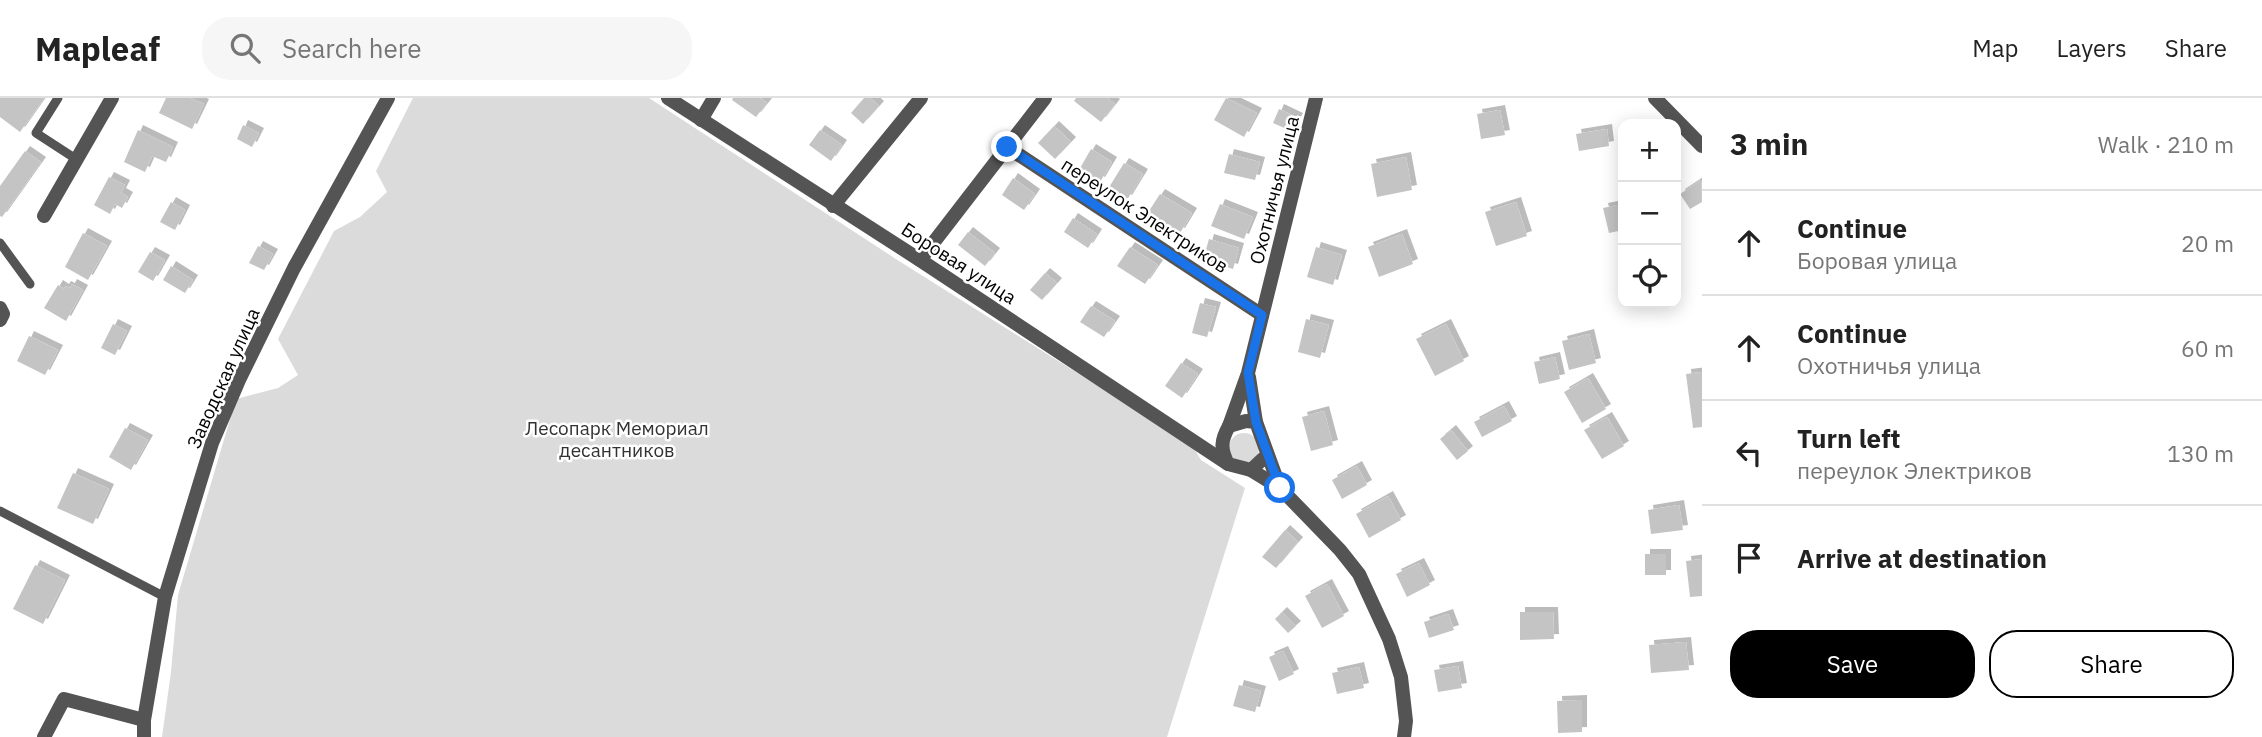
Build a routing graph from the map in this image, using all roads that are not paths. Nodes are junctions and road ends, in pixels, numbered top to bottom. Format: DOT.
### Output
graph roads {
  1 [pos="58,98"];
  2 [pos="112,98"];
  3 [pos="388,98"];
  4 [pos="667,98"];
  5 [pos="715,98"];
  6 [pos="921,98"];
  7 [pos="1045,98"];
  8 [pos="1656,98"];
  9 [pos="1313,99"];
  10 [pos="701,120"];
  11 [pos="1702,146"];
  12 [pos="1007,147"];
  13 [pos="76,159"];
  14 [pos="834,206"];
  15 [pos="44,216"];
  16 [pos="0,243"];
  17 [pos="920,260"];
  18 [pos="30,284"];
  19 [pos="1262,315"];
  20 [pos="1248,373"];
  21 [pos="1256,422"];
  22 [pos="1226,431"];
  23 [pos="1207,449"];
  24 [pos="1267,455"];
  25 [pos="1228,464"];
  26 [pos="1251,470"];
  27 [pos="1280,488"];
  28 [pos="0,511"];
  29 [pos="165,597"];
  30 [pos="144,720"];
  31 [pos="44,737"];
  32 [pos="144,737"];
  33 [pos="1404,737"];
  1 -- 13 [label="lane"];
  2 -- 13 [label="street"];
  3 -- 29 [label="street, Заводская улица"];
  4 -- 10 [label="street, Боровая улица"];
  5 -- 10 [label="street"];
  6 -- 14 [label="street"];
  7 -- 12 [label="street"];
  8 -- 11 [label="street"];
  9 -- 19 [label="street, Охотничья улица"];
  10 -- 14 [label="street, Боровая улица"];
  12 -- 17 [label="street"];
  12 -- 19 [label="street, переулок Электриков"];
  13 -- 15 [label="street"];
  14 -- 17 [label="street, Боровая улица"];
  16 -- 18 [label="lane"];
  17 -- 23 [label="street, Боровая улица"];
  19 -- 20 [label="street, Охотничья улица"];
  20 -- 21 [label="street, Охотничья улица"];
  20 -- 22 [label="street, Охотничья улица"];
  21 -- 22 [label="street"];
  21 -- 24 [label="street"];
  22 -- 23 [label="street, Охотничья улица"];
  22 -- 25 [label="street"];
  23 -- 25 [label="street, Боровая улица"];
  24 -- 26 [label="street"];
  24 -- 27 [label="street"];
  25 -- 26 [label="street"];
  26 -- 27 [label="street"];
  27 -- 33 [label="street"];
  28 -- 29 [label="lane"];
  29 -- 30 [label="street, Заводская улица"];
  30 -- 31 [label="street"];
  30 -- 32 [label="street, Заводская улица"];
}
